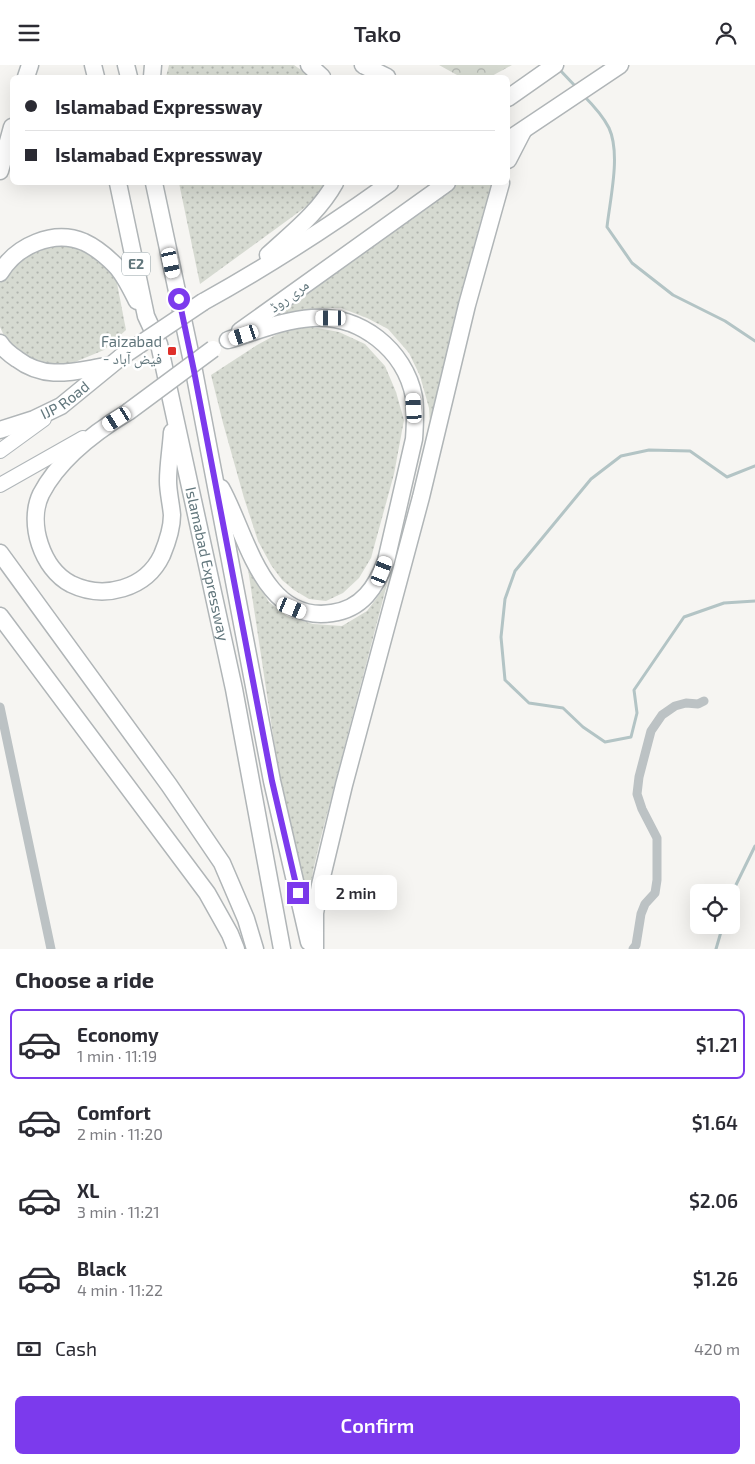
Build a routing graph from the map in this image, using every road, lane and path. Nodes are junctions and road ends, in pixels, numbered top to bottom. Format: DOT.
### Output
graph roads {
  1 [pos="309,65"];
  2 [pos="555,65"];
  3 [pos="620,65"];
  4 [pos="320,75"];
  5 [pos="528,84"];
  6 [pos="510,88"];
  7 [pos="510,97"];
  8 [pos="524,129"];
  9 [pos="10,134"];
  10 [pos="510,139"];
  11 [pos="510,156"];
  12 [pos="0,171"];
  13 [pos="118,185"];
  14 [pos="155,185"];
  15 [pos="334,185"];
  16 [pos="387,185"];
  17 [pos="444,185"];
  18 [pos="500,185"];
  19 [pos="0,273"];
  20 [pos="236,283"];
  21 [pos="146,316"];
  22 [pos="228,341"];
  23 [pos="0,343"];
  24 [pos="115,361"];
  25 [pos="61,406"];
  26 [pos="174,417"];
  27 [pos="106,426"];
  28 [pos="0,430"];
  29 [pos="0,451"];
  30 [pos="213,475"];
  31 [pos="0,485"];
  32 [pos="0,553"];
  33 [pos="0,616"];
  34 [pos="704,701"];
  35 [pos="0,707"];
  36 [pos="51,949"];
  37 [pos="236,949"];
  38 [pos="255,949"];
  39 [pos="282,949"];
  40 [pos="310,949"];
  41 [pos="315,949"];
  42 [pos="633,949"];
  1 -- 4 [label="highway"];
  2 -- 5 [label="highway"];
  3 -- 8 [label="highway"];
  5 -- 6 [label="highway"];
  5 -- 7 [label="highway"];
  8 -- 10 [label="highway"];
  8 -- 11 [label="highway"];
  9 -- 12 [label="highway"];
  13 -- 21 [label="highway, Islamabad Expressway / E2"];
  14 -- 30 [label="highway, Islamabad Expressway / E2"];
  15 -- 20 [label="highway"];
  16 -- 20 [label="highway"];
  17 -- 22 [label="highway, مری روڈ"];
  18 -- 41 [label="highway"];
  19 -- 21 [label="highway"];
  20 -- 24 [label="highway, bridge"];
  21 -- 26 [label="highway, Islamabad Expressway / E2"];
  22 -- 27 [label="highway, مری روڈ, bridge"];
  22 -- 30 [label="highway"];
  23 -- 24 [label="highway"];
  24 -- 25 [label="highway, IJP Road"];
  25 -- 28 [label="highway, IJP Road"];
  25 -- 29 [label="main road"];
  26 -- 27 [label="highway"];
  26 -- 39 [label="highway, Islamabad Expressway / E2"];
  27 -- 31 [label="main road, مری روڈ"];
  30 -- 40 [label="highway, Islamabad Expressway / E2"];
  32 -- 38 [label="highway"];
  33 -- 37 [label="highway"];
  34 -- 42 [label="street"];
  35 -- 36 [label="street"];
}
